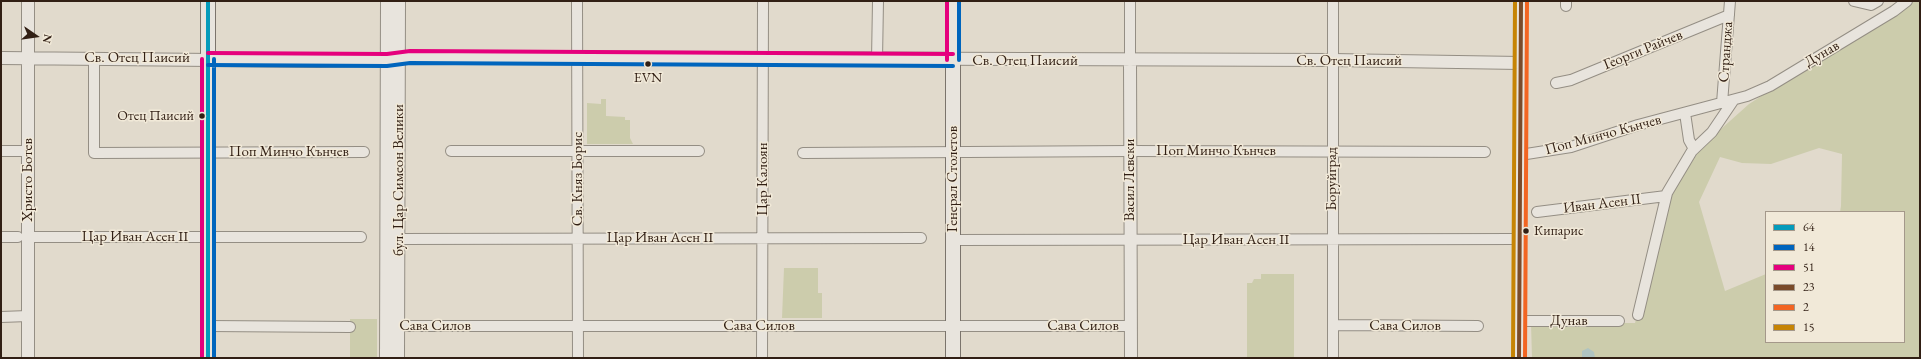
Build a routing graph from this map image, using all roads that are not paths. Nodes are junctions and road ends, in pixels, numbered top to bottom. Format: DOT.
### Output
graph roads {
  1 [pos="28,1"];
  2 [pos="208,1"];
  3 [pos="387,1"];
  4 [pos="399,1"];
  5 [pos="577,1"];
  6 [pos="763,1"];
  7 [pos="878,1"];
  8 [pos="953,1"];
  9 [pos="1130,1"];
  10 [pos="1333,1"];
  11 [pos="1521,1"];
  12 [pos="1730,1"];
  13 [pos="1854,1"];
  14 [pos="1907,1"];
  15 [pos="1875,3"];
  16 [pos="1729,15"];
  17 [pos="399,57"];
  18 [pos="1,58"];
  19 [pos="28,58"];
  20 [pos="94,58"];
  21 [pos="577,58"];
  22 [pos="208,59"];
  23 [pos="763,59"];
  24 [pos="387,60"];
  25 [pos="877,60"];
  26 [pos="953,60"];
  27 [pos="1332,60"];
  28 [pos="1130,61"];
  29 [pos="1520,63"];
  30 [pos="1556,83"];
  31 [pos="1733,101"];
  32 [pos="1722,104"];
  33 [pos="1685,113"];
  34 [pos="1694,149"];
  35 [pos="1,150"];
  36 [pos="28,151"];
  37 [pos="450,151"];
  38 [pos="578,151"];
  39 [pos="699,151"];
  40 [pos="1130,151"];
  41 [pos="208,152"];
  42 [pos="364,152"];
  43 [pos="952,152"];
  44 [pos="1332,152"];
  45 [pos="1485,152"];
  46 [pos="803,153"];
  47 [pos="1520,155"];
  48 [pos="1666,196"];
  49 [pos="1537,212"];
  50 [pos="1,237"];
  51 [pos="23,237"];
  52 [pos="208,237"];
  53 [pos="361,238"];
  54 [pos="578,238"];
  55 [pos="763,238"];
  56 [pos="921,238"];
  57 [pos="398,239"];
  58 [pos="1519,239"];
  59 [pos="952,240"];
  60 [pos="1130,240"];
  61 [pos="1332,240"];
  62 [pos="1638,315"];
  63 [pos="28,316"];
  64 [pos="1,317"];
  65 [pos="1519,321"];
  66 [pos="1619,321"];
  67 [pos="1333,325"];
  68 [pos="208,326"];
  69 [pos="392,326"];
  70 [pos="578,326"];
  71 [pos="762,326"];
  72 [pos="952,326"];
  73 [pos="1130,326"];
  74 [pos="1478,326"];
  75 [pos="350,327"];
  76 [pos="28,358"];
  77 [pos="208,358"];
  78 [pos="386,358"];
  79 [pos="398,358"];
  80 [pos="578,358"];
  81 [pos="762,358"];
  82 [pos="952,358"];
  83 [pos="1130,358"];
  84 [pos="1333,358"];
  85 [pos="1519,358"];
  1 -- 19 [label="street, Христо Ботев"];
  2 -- 22 [label="main road"];
  3 -- 24 [label="street, бул. Цар Симеон Велики"];
  4 -- 17 [label="street, бул. Цар Симеон Велики"];
  5 -- 21 [label="street, Св. Княз Борис"];
  6 -- 23 [label="street, Цар Калоян"];
  7 -- 25 [label="street"];
  8 -- 26 [label="main road, Генерал Столетов"];
  9 -- 28 [label="street, Васил Левски"];
  10 -- 27 [label="street, Боруйград"];
  11 -- 29 [label="street"];
  12 -- 16 [label="street, Странджа"];
  13 -- 15 [label="street"];
  14 -- 31 [label="street, Дунав"];
  16 -- 30 [label="street, Георги Райчев"];
  16 -- 32 [label="street, Странджа"];
  17 -- 21 [label="street, Св. Отец Паисий"];
  17 -- 24 [label="street, Св. Отец Паисий"];
  17 -- 57 [label="street, бул. Цар Симеон Велики"];
  18 -- 19 [label="street, Св. Отец Паисий"];
  19 -- 20 [label="street, Св. Отец Паисий"];
  19 -- 36 [label="street, Христо Ботев"];
  20 -- 22 [label="street, Св. Отец Паисий"];
  20 -- 41 [label="street, Поп Минчо Кънчев"];
  21 -- 23 [label="street, Св. Отец Паисий"];
  21 -- 38 [label="street, Св. Княз Борис"];
  22 -- 24 [label="street, Св. Отец Паисий"];
  22 -- 41 [label="main road"];
  23 -- 25 [label="street, Св. Отец Паисий"];
  23 -- 55 [label="street, Цар Калоян"];
  24 -- 69 [label="street, бул. Цар Симеон Велики"];
  25 -- 26 [label="street, Св. Отец Паисий"];
  26 -- 28 [label="street, Св. Отец Паисий"];
  26 -- 43 [label="main road, Генерал Столетов"];
  27 -- 28 [label="street, Св. Отец Паисий"];
  27 -- 29 [label="street, Св. Отец Паисий"];
  27 -- 44 [label="street, Боруйград"];
  28 -- 40 [label="street, Васил Левски"];
  29 -- 47 [label="street"];
  31 -- 32 [label="street, Дунав"];
  31 -- 34 [label="street"];
  32 -- 33 [label="street, Дунав"];
  33 -- 34 [label="street"];
  33 -- 47 [label="street, Поп Минчо Кънчев"];
  34 -- 48 [label="street"];
  35 -- 36 [label="street"];
  36 -- 51 [label="street, Христо Ботев"];
  37 -- 38 [label="street"];
  38 -- 39 [label="street"];
  38 -- 54 [label="street, Св. Княз Борис"];
  40 -- 43 [label="street, Поп Минчо Кънчев"];
  40 -- 44 [label="street, Поп Минчо Кънчев"];
  40 -- 60 [label="street, Васил Левски"];
  41 -- 42 [label="street, Поп Минчо Кънчев"];
  41 -- 52 [label="main road"];
  43 -- 46 [label="street, Поп Минчо Кънчев"];
  43 -- 59 [label="main road, Генерал Столетов"];
  44 -- 45 [label="street, Поп Минчо Кънчев"];
  44 -- 61 [label="street, Боруйград"];
  47 -- 58 [label="street"];
  48 -- 49 [label="street, Иван Асен ІІ"];
  48 -- 62 [label="street"];
  50 -- 51 [label="street, Цар Иван Асен II"];
  51 -- 52 [label="street, Цар Иван Асен II"];
  51 -- 63 [label="street, Христо Ботев"];
  52 -- 53 [label="street, Цар Иван Асен II"];
  52 -- 68 [label="main road"];
  54 -- 55 [label="street, Цар Иван Асен II"];
  54 -- 57 [label="street, Цар Иван Асен II"];
  54 -- 70 [label="street, Св. Княз Борис"];
  55 -- 56 [label="street, Цар Иван Асен II"];
  55 -- 71 [label="street, Цар Калоян"];
  57 -- 69 [label="street, бул. Цар Симеон Велики"];
  58 -- 61 [label="street, Цар Иван Асен II"];
  58 -- 65 [label="street"];
  59 -- 60 [label="street, Цар Иван Асен II"];
  59 -- 72 [label="main road, Генерал Столетов"];
  60 -- 61 [label="street, Цар Иван Асен II"];
  60 -- 73 [label="street, Васил Левски"];
  61 -- 67 [label="street, Боруйград"];
  63 -- 64 [label="street"];
  63 -- 76 [label="street, Христо Ботев"];
  65 -- 66 [label="street, Дунав"];
  65 -- 85 [label="street"];
  67 -- 74 [label="street, Сава Силов"];
  67 -- 84 [label="street, Боруйград"];
  68 -- 75 [label="street"];
  68 -- 77 [label="main road"];
  69 -- 70 [label="street, Сава Силов"];
  69 -- 78 [label="street, бул. Цар Симеон Велики"];
  69 -- 79 [label="street, бул. Цар Симеон Велики"];
  70 -- 71 [label="street, Сава Силов"];
  70 -- 80 [label="street, Св. Княз Борис"];
  71 -- 72 [label="street, Сава Силов"];
  71 -- 81 [label="street, Цар Калоян"];
  72 -- 73 [label="street, Сава Силов"];
  72 -- 82 [label="main road, Генерал Столетов"];
  73 -- 83 [label="street, Васил Левски"];
}
